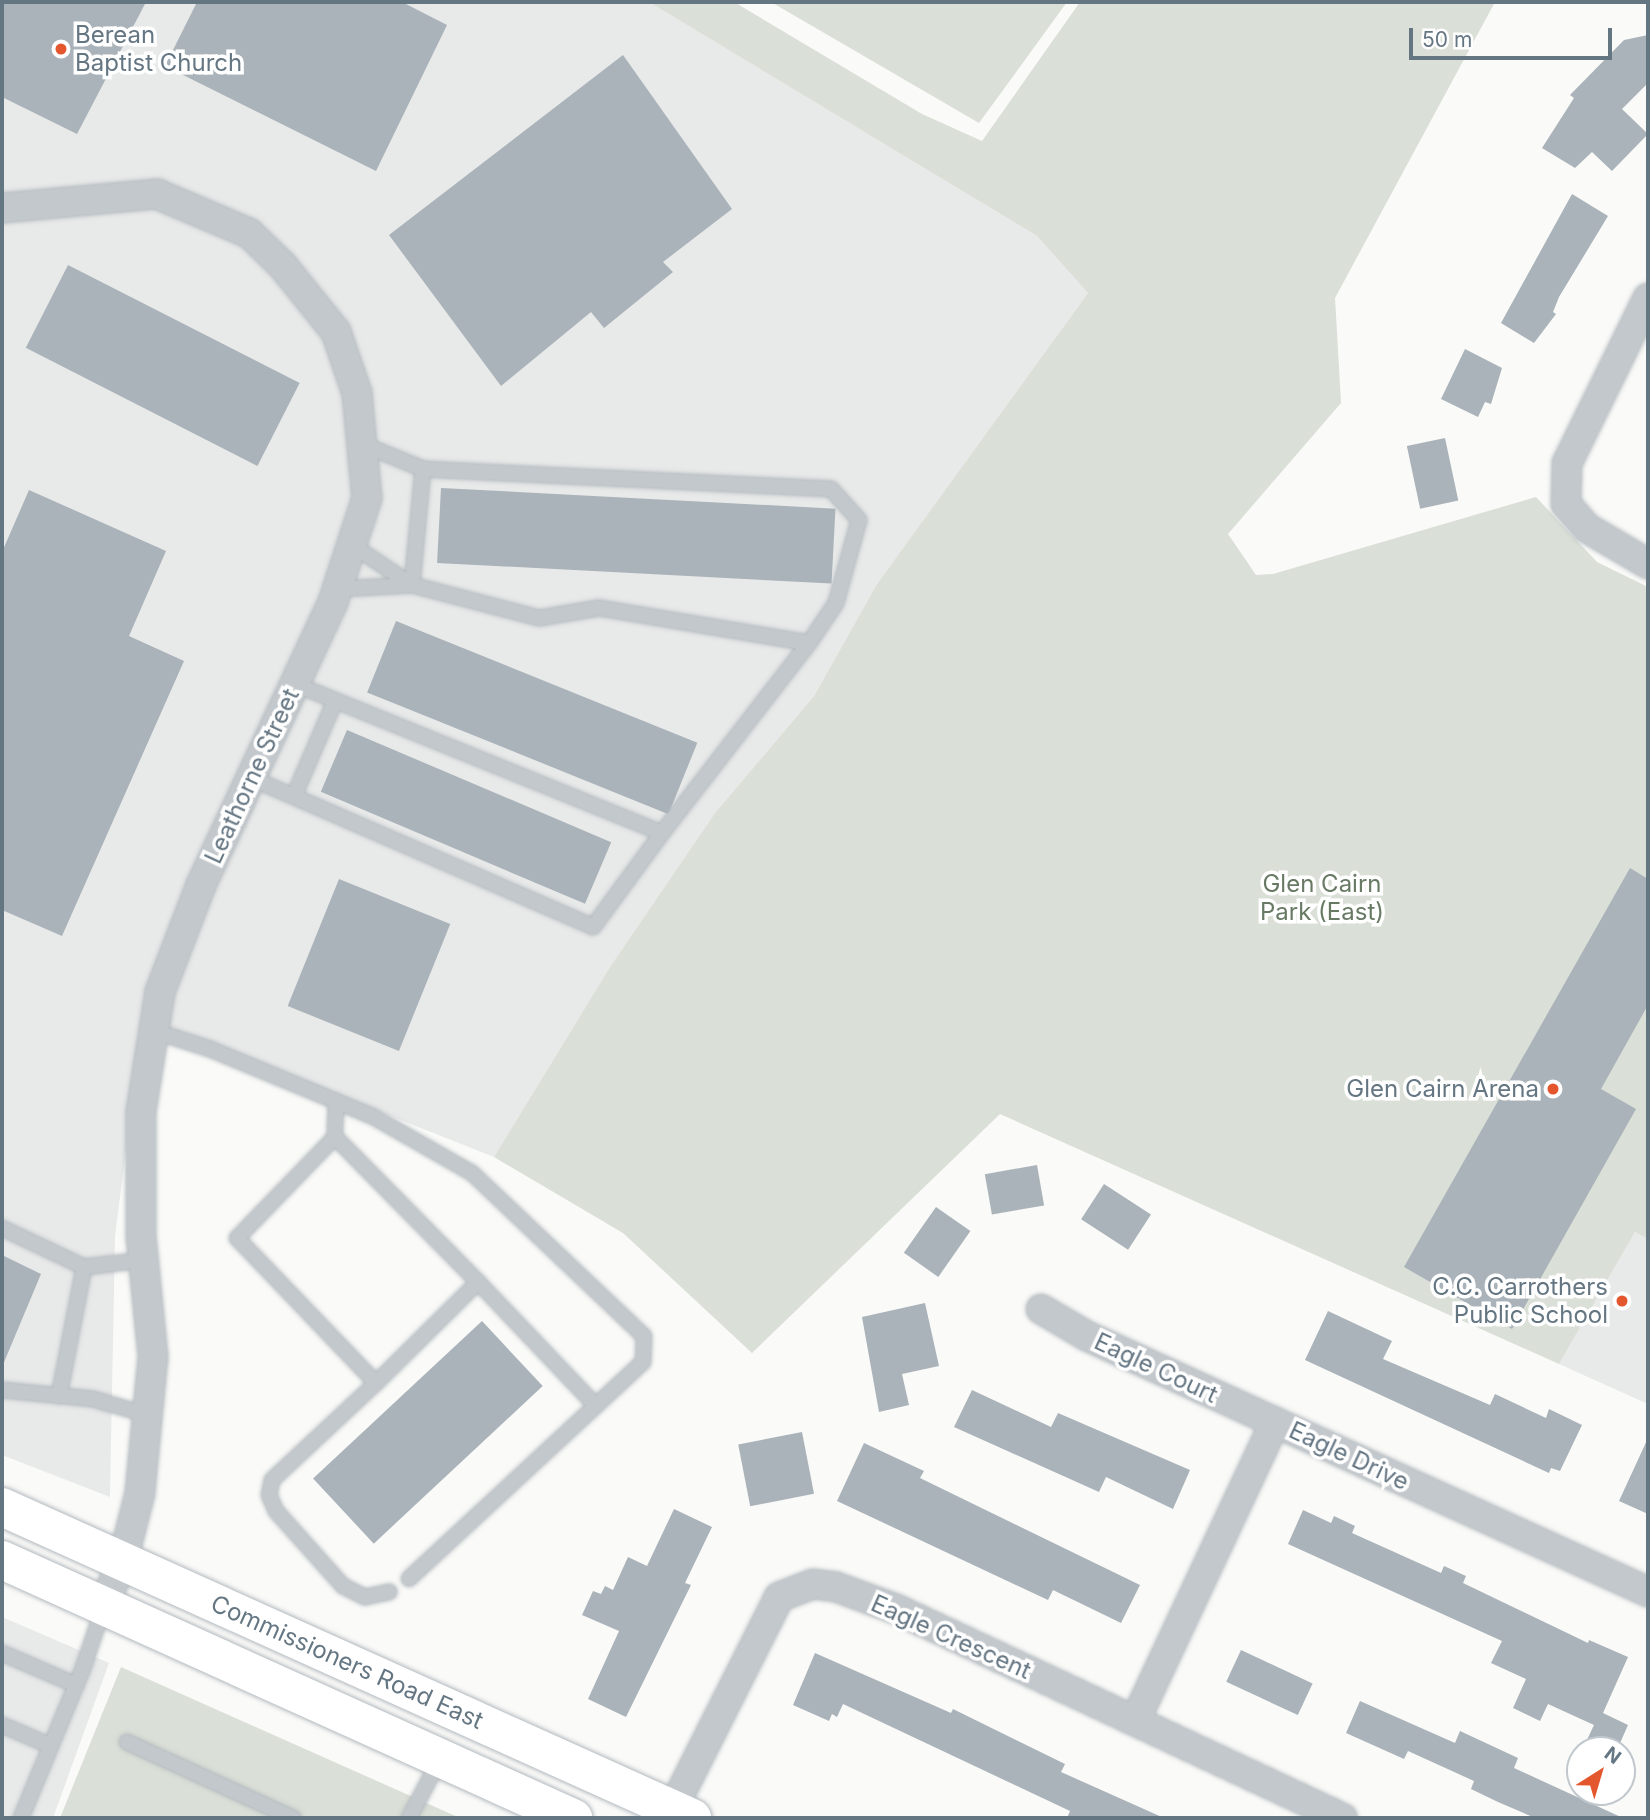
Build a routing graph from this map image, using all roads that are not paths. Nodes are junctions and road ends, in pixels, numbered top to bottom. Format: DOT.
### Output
graph roads {
  1 [pos="2,208"];
  2 [pos="1648,298"];
  3 [pos="362,444"];
  4 [pos="424,468"];
  5 [pos="352,545"];
  6 [pos="1648,564"];
  7 [pos="412,585"];
  8 [pos="338,589"];
  9 [pos="809,643"];
  10 [pos="295,684"];
  11 [pos="335,701"];
  12 [pos="251,778"];
  13 [pos="294,796"];
  14 [pos="662,833"];
  15 [pos="154,1031"];
  16 [pos="336,1101"];
  17 [pos="335,1137"];
  18 [pos="2,1228"];
  19 [pos="144,1260"];
  20 [pos="84,1267"];
  21 [pos="478,1282"];
  22 [pos="1041,1309"];
  23 [pos="376,1384"];
  24 [pos="2,1390"];
  25 [pos="60,1396"];
  26 [pos="596,1406"];
  27 [pos="148,1415"];
  28 [pos="1275,1422"];
  29 [pos="2,1507"];
  30 [pos="2,1560"];
  31 [pos="123,1560"];
  32 [pos="409,1578"];
  33 [pos="389,1592"];
  34 [pos="1648,1592"];
  35 [pos="103,1607"];
  36 [pos="2,1653"];
  37 [pos="76,1685"];
  38 [pos="1135,1721"];
  39 [pos="2,1725"];
  40 [pos="127,1742"];
  41 [pos="51,1746"];
  42 [pos="439,1759"];
  43 [pos="678,1815"];
  44 [pos="21,1818"];
  45 [pos="293,1818"];
  46 [pos="410,1818"];
  47 [pos="573,1818"];
  48 [pos="1343,1818"];
  1 -- 3 [label="street, Leathorne Street"];
  2 -- 6 [label="street"];
  3 -- 4 [label="lane"];
  3 -- 5 [label="street, Leathorne Street"];
  4 -- 7 [label="lane"];
  4 -- 9 [label="lane"];
  5 -- 7 [label="lane"];
  5 -- 8 [label="street, Leathorne Street"];
  7 -- 8 [label="lane"];
  7 -- 9 [label="lane"];
  8 -- 10 [label="street, Leathorne Street"];
  9 -- 14 [label="lane"];
  10 -- 11 [label="lane"];
  10 -- 12 [label="street, Leathorne Street"];
  11 -- 13 [label="lane"];
  11 -- 14 [label="lane"];
  12 -- 13 [label="lane"];
  12 -- 15 [label="street, Leathorne Street"];
  13 -- 14 [label="lane"];
  15 -- 16 [label="lane"];
  15 -- 19 [label="street, Leathorne Street"];
  16 -- 17 [label="lane"];
  16 -- 26 [label="lane"];
  17 -- 21 [label="lane"];
  17 -- 23 [label="lane"];
  18 -- 20 [label="lane"];
  19 -- 20 [label="lane"];
  19 -- 27 [label="street, Leathorne Street"];
  20 -- 25 [label="lane"];
  21 -- 23 [label="lane"];
  21 -- 26 [label="lane"];
  22 -- 28 [label="street, Eagle Court"];
  23 -- 33 [label="lane"];
  24 -- 25 [label="lane"];
  25 -- 27 [label="lane"];
  26 -- 32 [label="lane"];
  27 -- 31 [label="street, Leathorne Street"];
  28 -- 34 [label="street, Eagle Drive"];
  28 -- 38 [label="street, Eagle Drive"];
  29 -- 31 [label="main road, Commissioners Road East"];
  30 -- 35 [label="main road, Commissioners Road East"];
  31 -- 35 [label="street, Leathorne Street"];
  31 -- 43 [label="main road, Commissioners Road East"];
  35 -- 37 [label="lane"];
  35 -- 42 [label="main road, Commissioners Road East"];
  36 -- 37 [label="lane"];
  37 -- 41 [label="lane"];
  38 -- 43 [label="street, Eagle Crescent"];
  38 -- 48 [label="street, Eagle Crescent"];
  39 -- 41 [label="lane"];
  40 -- 45 [label="lane"];
  41 -- 44 [label="lane"];
  42 -- 46 [label="lane"];
  42 -- 47 [label="main road, Commissioners Road East"];
}
